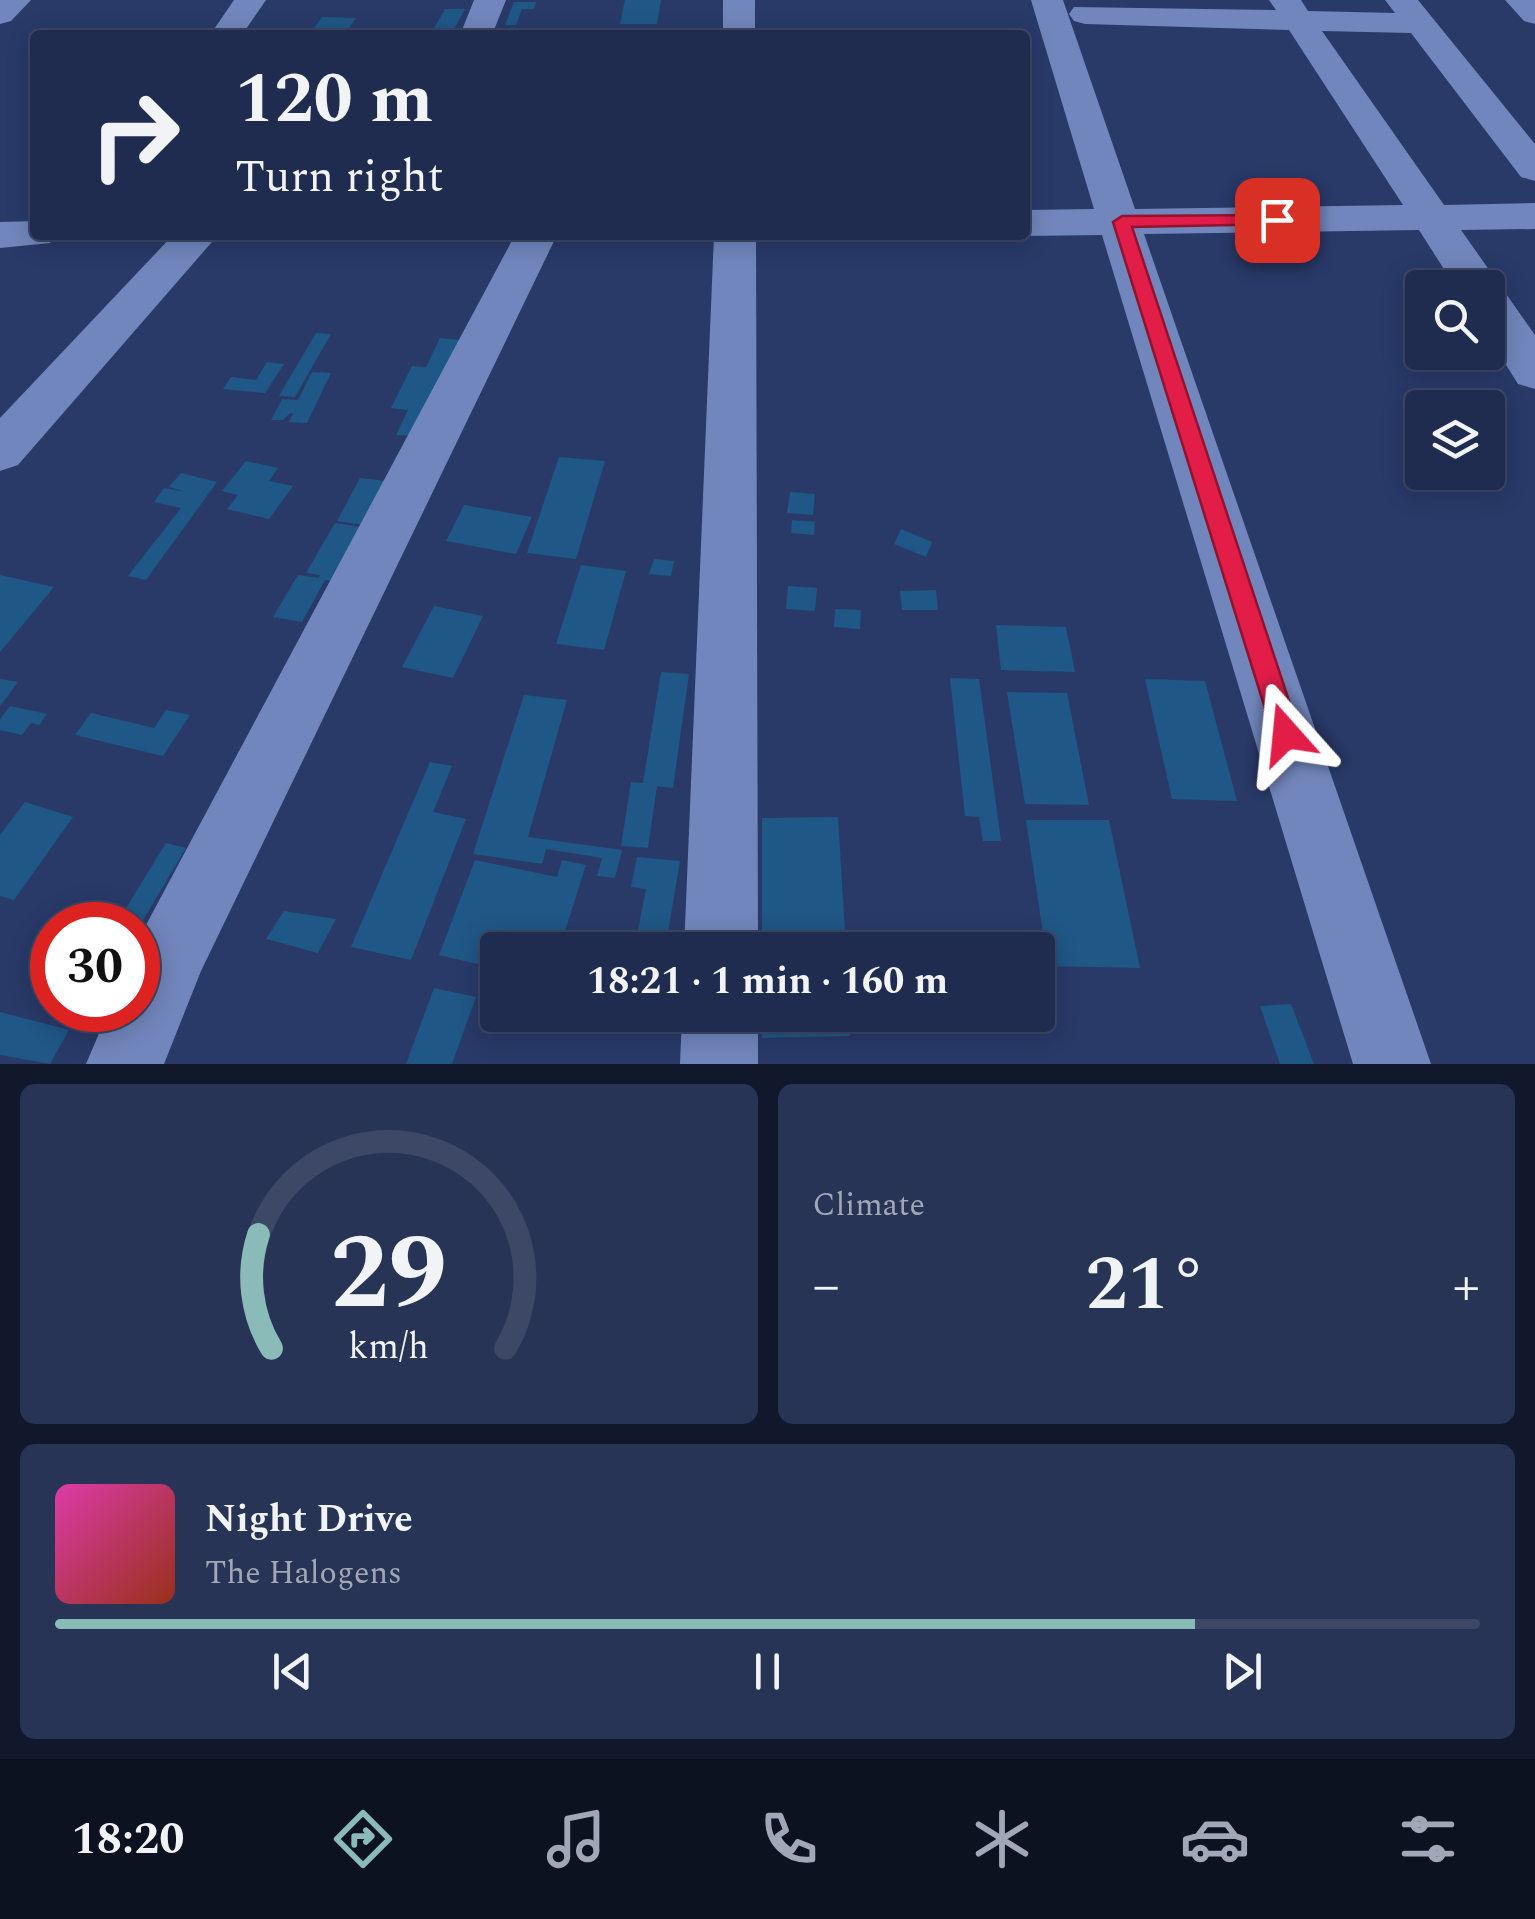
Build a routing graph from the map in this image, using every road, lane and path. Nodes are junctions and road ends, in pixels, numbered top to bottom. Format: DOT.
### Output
graph roads {
  1 [pos="14,0"];
  2 [pos="250,0"];
  3 [pos="490,0"];
  4 [pos="739,0"];
  5 [pos="1521,0"];
  6 [pos="1066,7"];
  7 [pos="1292,10"];
  8 [pos="1411,12"];
  9 [pos="0,14"];
  10 [pos="1535,14"];
  11 [pos="229,30"];
  12 [pos="478,30"];
  13 [pos="739,30"];
  14 [pos="1535,169"];
  15 [pos="1535,216"];
  16 [pos="1432,218"];
  17 [pos="1122,222"];
  18 [pos="1030,223"];
  19 [pos="0,234"];
  20 [pos="30,234"];
  21 [pos="192,240"];
  22 [pos="533,240"];
  23 [pos="736,240"];
  24 [pos="1467,270"];
  25 [pos="1505,327"];
  26 [pos="1535,372"];
  27 [pos="0,451"];
  28 [pos="721,932"];
  29 [pos="719,1032"];
  30 [pos="125,1064"];
  31 [pos="718,1064"];
  32 [pos="1392,1064"];
  1 -- 9 [label="street"];
  2 -- 11 [label="street"];
  3 -- 12 [label="street"];
  4 -- 13 [label="street"];
  5 -- 10 [label="street"];
  6 -- 7 [label="street"];
  6 -- 17 [label="street"];
  7 -- 8 [label="street"];
  7 -- 16 [label="street"];
  8 -- 14 [label="street"];
  15 -- 16 [label="street"];
  16 -- 17 [label="street"];
  16 -- 24 [label="street"];
  17 -- 18 [label="street"];
  17 -- 32 [label="street"];
  19 -- 20 [label="street"];
  21 -- 27 [label="street"];
  22 -- 30 [label="street"];
  23 -- 28 [label="street"];
  25 -- 26 [label="street"];
  29 -- 31 [label="street"];
}
